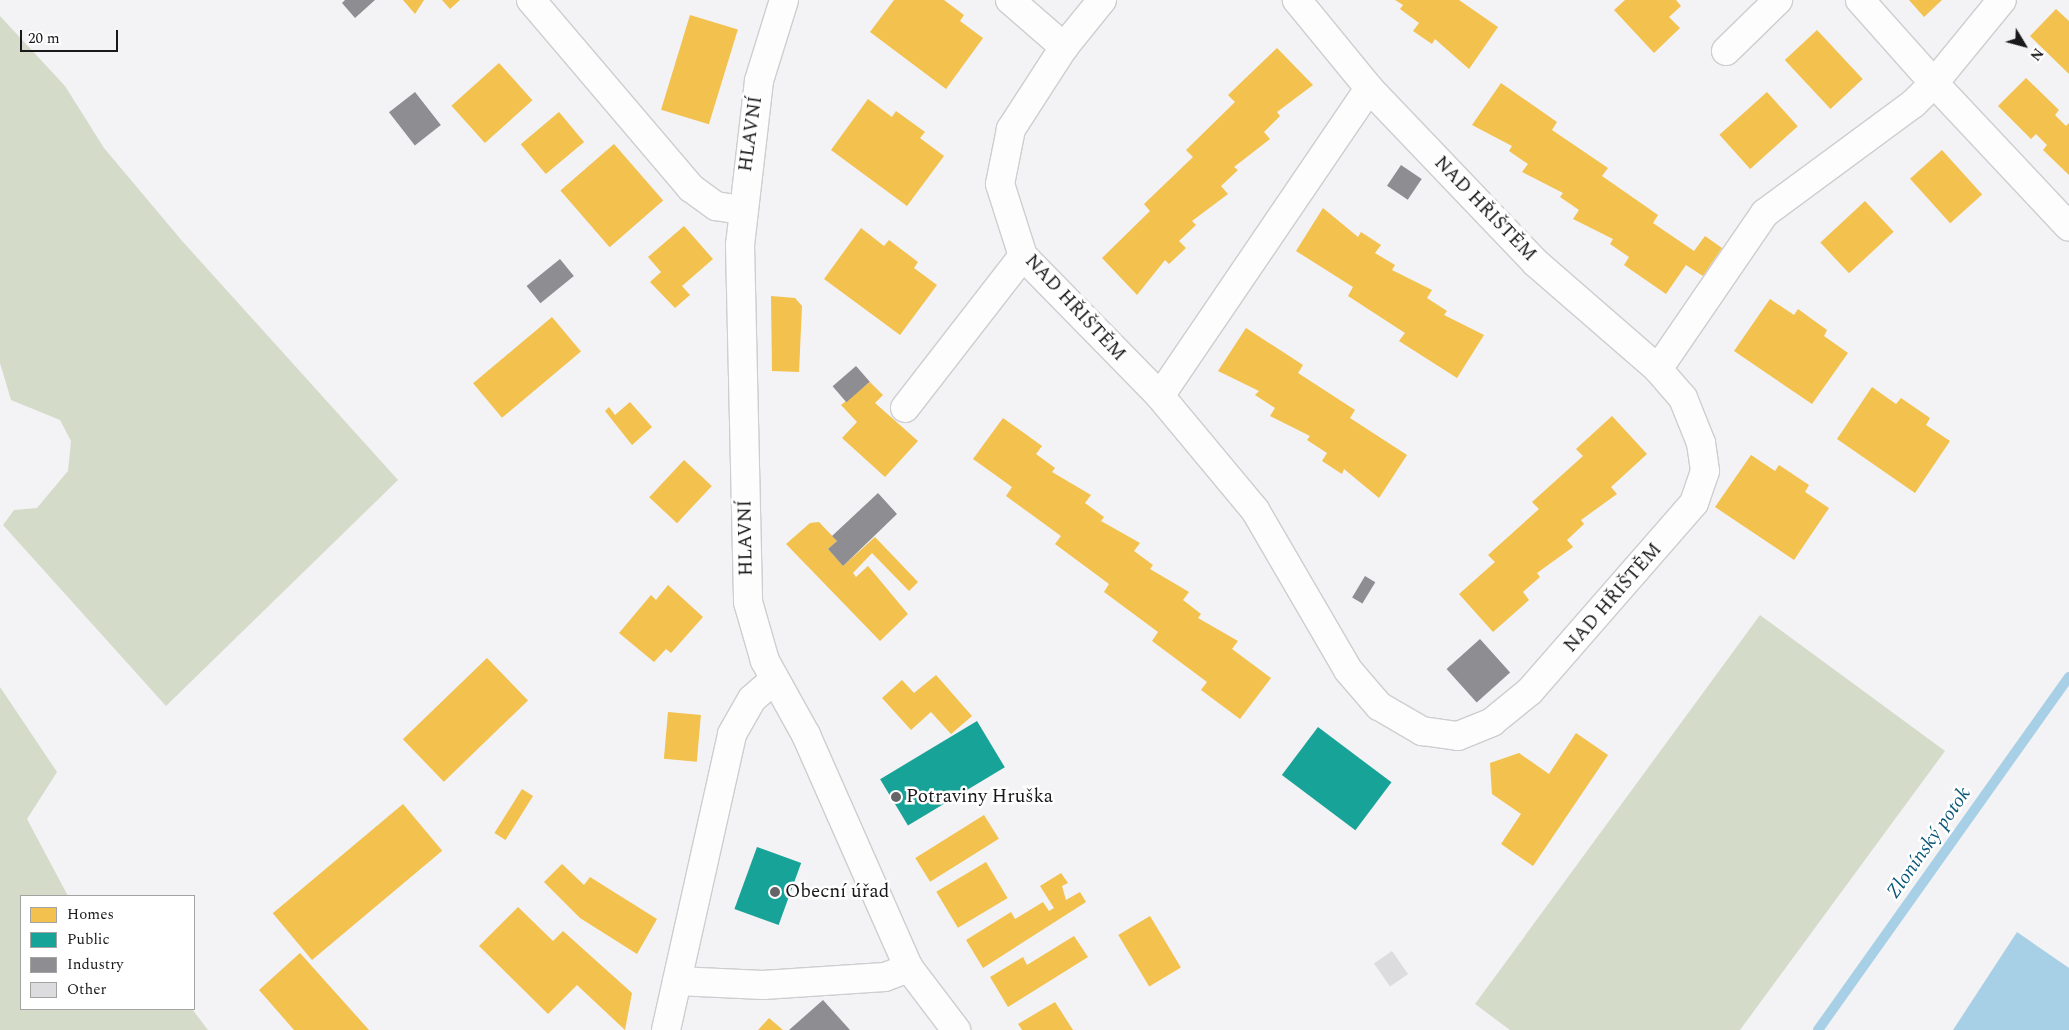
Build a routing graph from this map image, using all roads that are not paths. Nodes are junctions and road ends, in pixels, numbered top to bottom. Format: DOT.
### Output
graph roads {
  1 [pos="531,0"];
  2 [pos="784,0"];
  3 [pos="1010,0"];
  4 [pos="1102,0"];
  5 [pos="1297,0"];
  6 [pos="1778,0"];
  7 [pos="1860,0"];
  8 [pos="2002,0"];
  9 [pos="1064,47"];
  10 [pos="1726,51"];
  11 [pos="1934,83"];
  12 [pos="1369,88"];
  13 [pos="742,210"];
  14 [pos="2069,227"];
  15 [pos="1023,256"];
  16 [pos="1658,369"];
  17 [pos="1160,396"];
  18 [pos="905,408"];
  19 [pos="775,679"];
  20 [pos="909,968"];
  21 [pos="677,981"];
  22 [pos="666,1030"];
  23 [pos="956,1030"];
  1 -- 13 [label="street"];
  2 -- 13 [label="street, HLAVNÍ"];
  3 -- 9 [label="street"];
  4 -- 9 [label="street, NAD HŘIŠTĚM"];
  5 -- 12 [label="street, NAD HŘIŠTĚM"];
  6 -- 10 [label="street"];
  7 -- 11 [label="street"];
  8 -- 11 [label="street"];
  9 -- 15 [label="street, NAD HŘIŠTĚM"];
  11 -- 14 [label="street"];
  11 -- 16 [label="street"];
  12 -- 16 [label="street, NAD HŘIŠTĚM"];
  12 -- 17 [label="street"];
  13 -- 19 [label="street, HLAVNÍ"];
  15 -- 17 [label="street, NAD HŘIŠTĚM"];
  15 -- 18 [label="street"];
  16 -- 17 [label="street, NAD HŘIŠTĚM"];
  19 -- 20 [label="street, HLAVNÍ"];
  19 -- 21 [label="street"];
  20 -- 21 [label="street"];
  20 -- 23 [label="street, HLAVNÍ"];
  21 -- 22 [label="street"];
}
